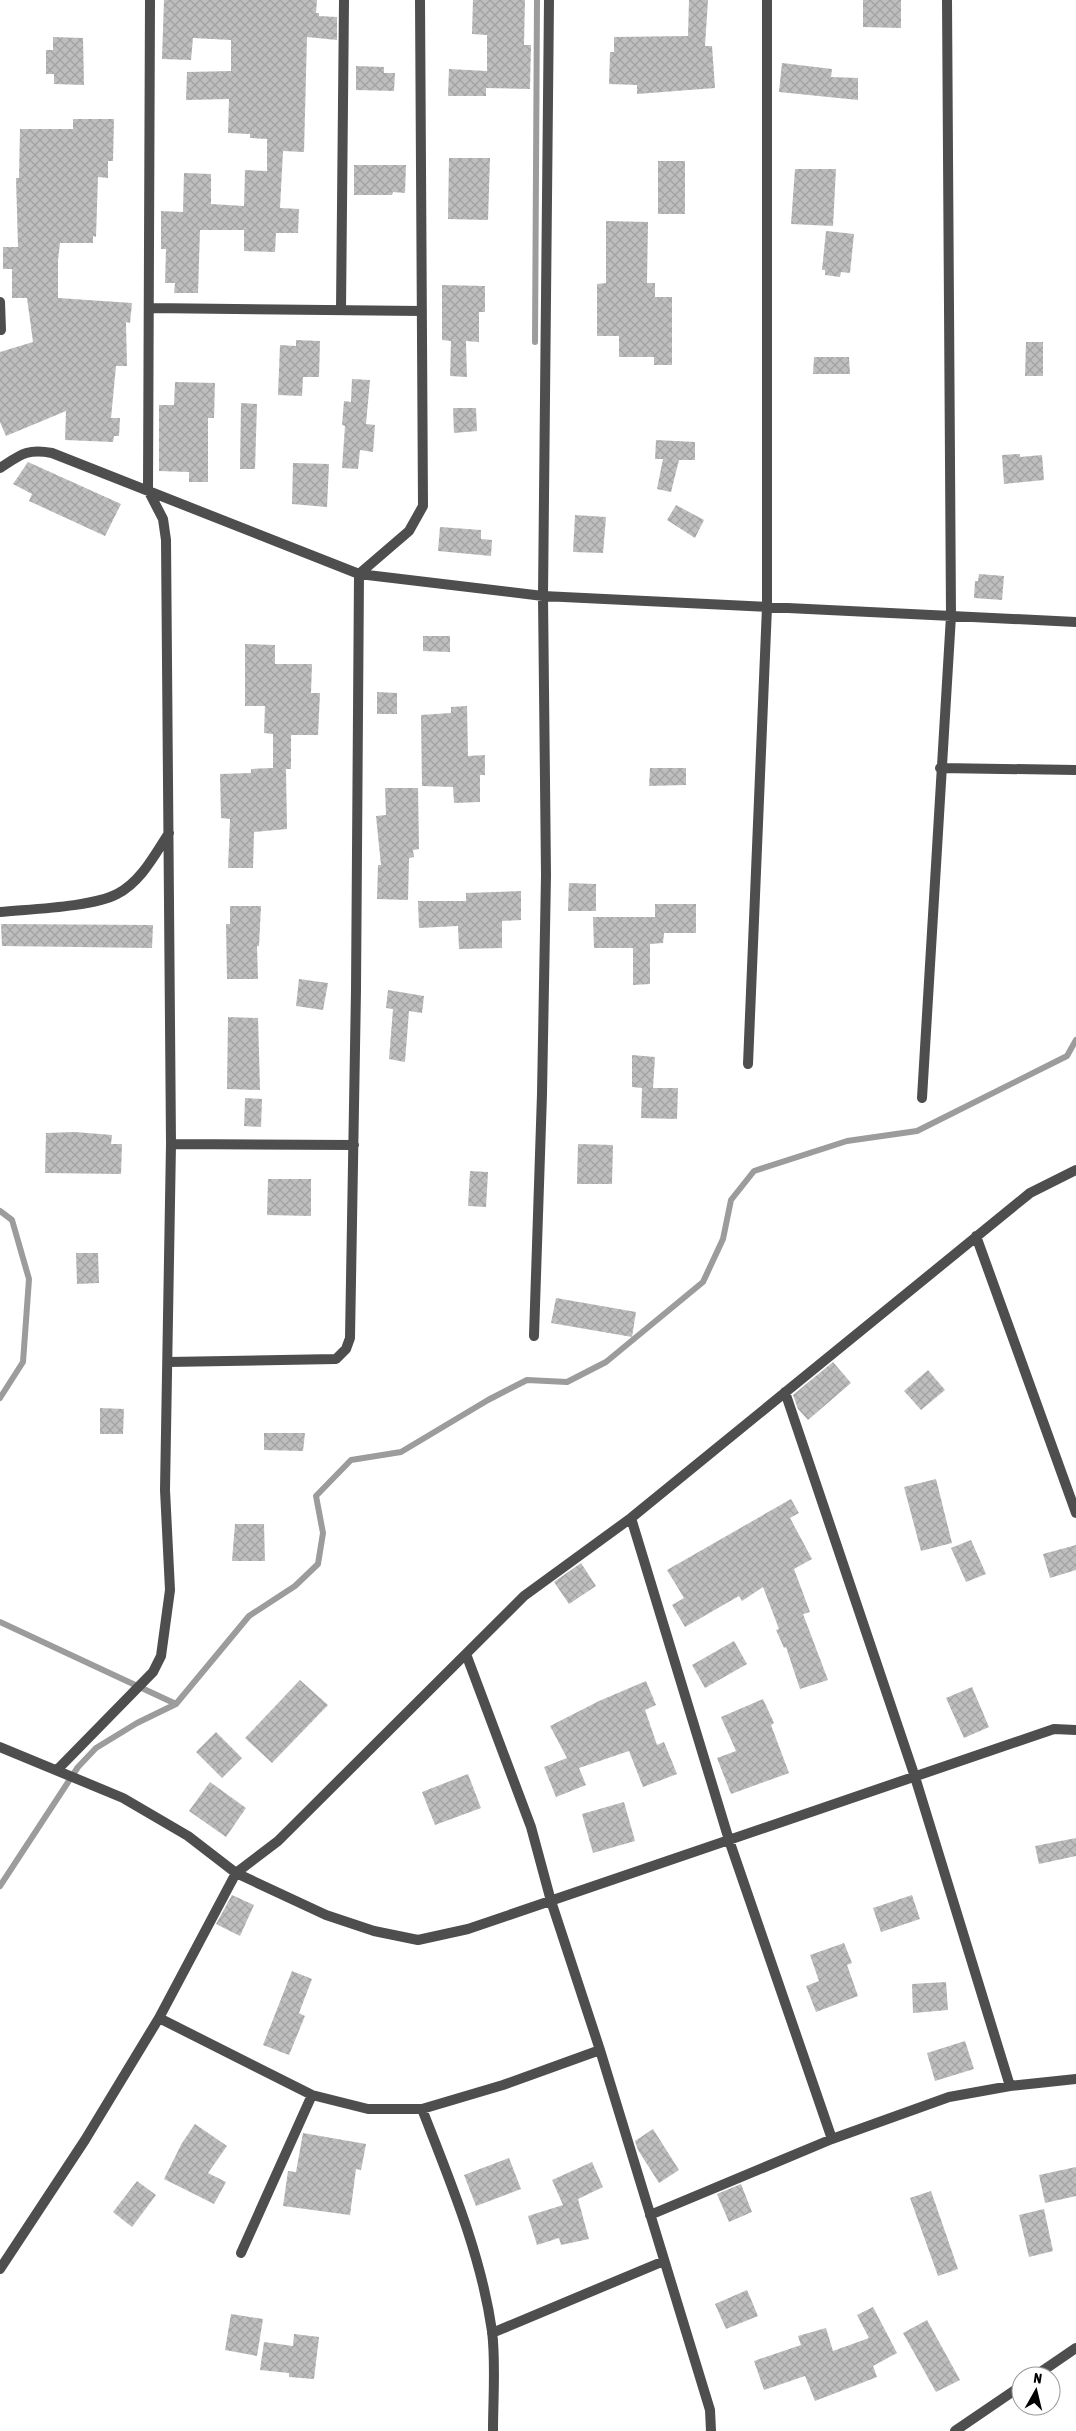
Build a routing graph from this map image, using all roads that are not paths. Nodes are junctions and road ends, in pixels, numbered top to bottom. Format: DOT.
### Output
graph roads {
  1 [pos="150,0"];
  2 [pos="344,0"];
  3 [pos="420,0"];
  4 [pos="549,0"];
  5 [pos="767,0"];
  6 [pos="948,0"];
  7 [pos="0,302"];
  8 [pos="149,308"];
  9 [pos="340,310"];
  10 [pos="422,311"];
  11 [pos="1,330"];
  12 [pos="0,468"];
  13 [pos="148,490"];
  14 [pos="359,574"];
  15 [pos="543,596"];
  16 [pos="767,607"];
  17 [pos="950,616"];
  18 [pos="1076,622"];
  19 [pos="940,768"];
  20 [pos="1076,770"];
  21 [pos="169,832"];
  22 [pos="0,912"];
  23 [pos="748,1064"];
  24 [pos="922,1098"];
  25 [pos="172,1144"];
  26 [pos="354,1145"];
  27 [pos="1076,1170"];
  28 [pos="976,1236"];
  29 [pos="534,1336"];
  30 [pos="168,1362"];
  31 [pos="785,1392"];
  32 [pos="1076,1513"];
  33 [pos="631,1518"];
  34 [pos="466,1654"];
  35 [pos="1076,1730"];
  36 [pos="0,1747"];
  37 [pos="58,1769"];
  38 [pos="915,1777"];
  39 [pos="729,1840"];
  40 [pos="236,1873"];
  41 [pos="551,1901"];
  42 [pos="159,2018"];
  43 [pos="600,2050"];
  44 [pos="1076,2079"];
  45 [pos="1010,2086"];
  46 [pos="312,2095"];
  47 [pos="422,2109"];
  48 [pos="832,2139"];
  49 [pos="650,2215"];
  50 [pos="241,2253"];
  51 [pos="664,2261"];
  52 [pos="0,2269"];
  53 [pos="492,2333"];
  54 [pos="1076,2348"];
  55 [pos="1050,2366"];
  56 [pos="1011,2393"];
  57 [pos="493,2431"];
  58 [pos="711,2431"];
  59 [pos="955,2431"];
  1 -- 8 [label="street"];
  2 -- 9 [label="street"];
  3 -- 10 [label="street"];
  4 -- 15 [label="street"];
  5 -- 16 [label="street"];
  6 -- 17 [label="street"];
  7 -- 11 [label="street"];
  8 -- 9 [label="street"];
  8 -- 13 [label="street"];
  9 -- 10 [label="street"];
  10 -- 14 [label="street"];
  12 -- 13 [label="street"];
  13 -- 14 [label="street"];
  13 -- 21 [label="street"];
  14 -- 15 [label="street"];
  14 -- 26 [label="street"];
  15 -- 16 [label="street"];
  15 -- 29 [label="street"];
  16 -- 17 [label="street"];
  16 -- 23 [label="street"];
  17 -- 18 [label="street"];
  17 -- 19 [label="street"];
  19 -- 20 [label="street"];
  19 -- 24 [label="street"];
  21 -- 22 [label="street"];
  21 -- 25 [label="street"];
  25 -- 26 [label="street"];
  25 -- 30 [label="street"];
  26 -- 30 [label="street"];
  27 -- 28 [label="street"];
  28 -- 31 [label="street"];
  28 -- 32 [label="street"];
  30 -- 37 [label="street"];
  31 -- 33 [label="street"];
  31 -- 38 [label="street"];
  33 -- 34 [label="street"];
  33 -- 39 [label="street"];
  34 -- 40 [label="street"];
  34 -- 41 [label="street"];
  35 -- 38 [label="street"];
  36 -- 37 [label="street"];
  37 -- 40 [label="street"];
  38 -- 39 [label="street"];
  38 -- 45 [label="street"];
  39 -- 41 [label="street"];
  39 -- 48 [label="street"];
  40 -- 41 [label="street"];
  40 -- 42 [label="street"];
  41 -- 43 [label="street"];
  42 -- 46 [label="street"];
  42 -- 52 [label="street"];
  43 -- 47 [label="street"];
  43 -- 49 [label="street"];
  44 -- 45 [label="street"];
  45 -- 48 [label="street"];
  46 -- 47 [label="street"];
  46 -- 50 [label="street"];
  47 -- 53 [label="street"];
  48 -- 49 [label="street"];
  49 -- 51 [label="street"];
  51 -- 53 [label="street"];
  51 -- 58 [label="street"];
  53 -- 57 [label="street"];
  54 -- 55 [label="street"];
  56 -- 59 [label="street"];
}
